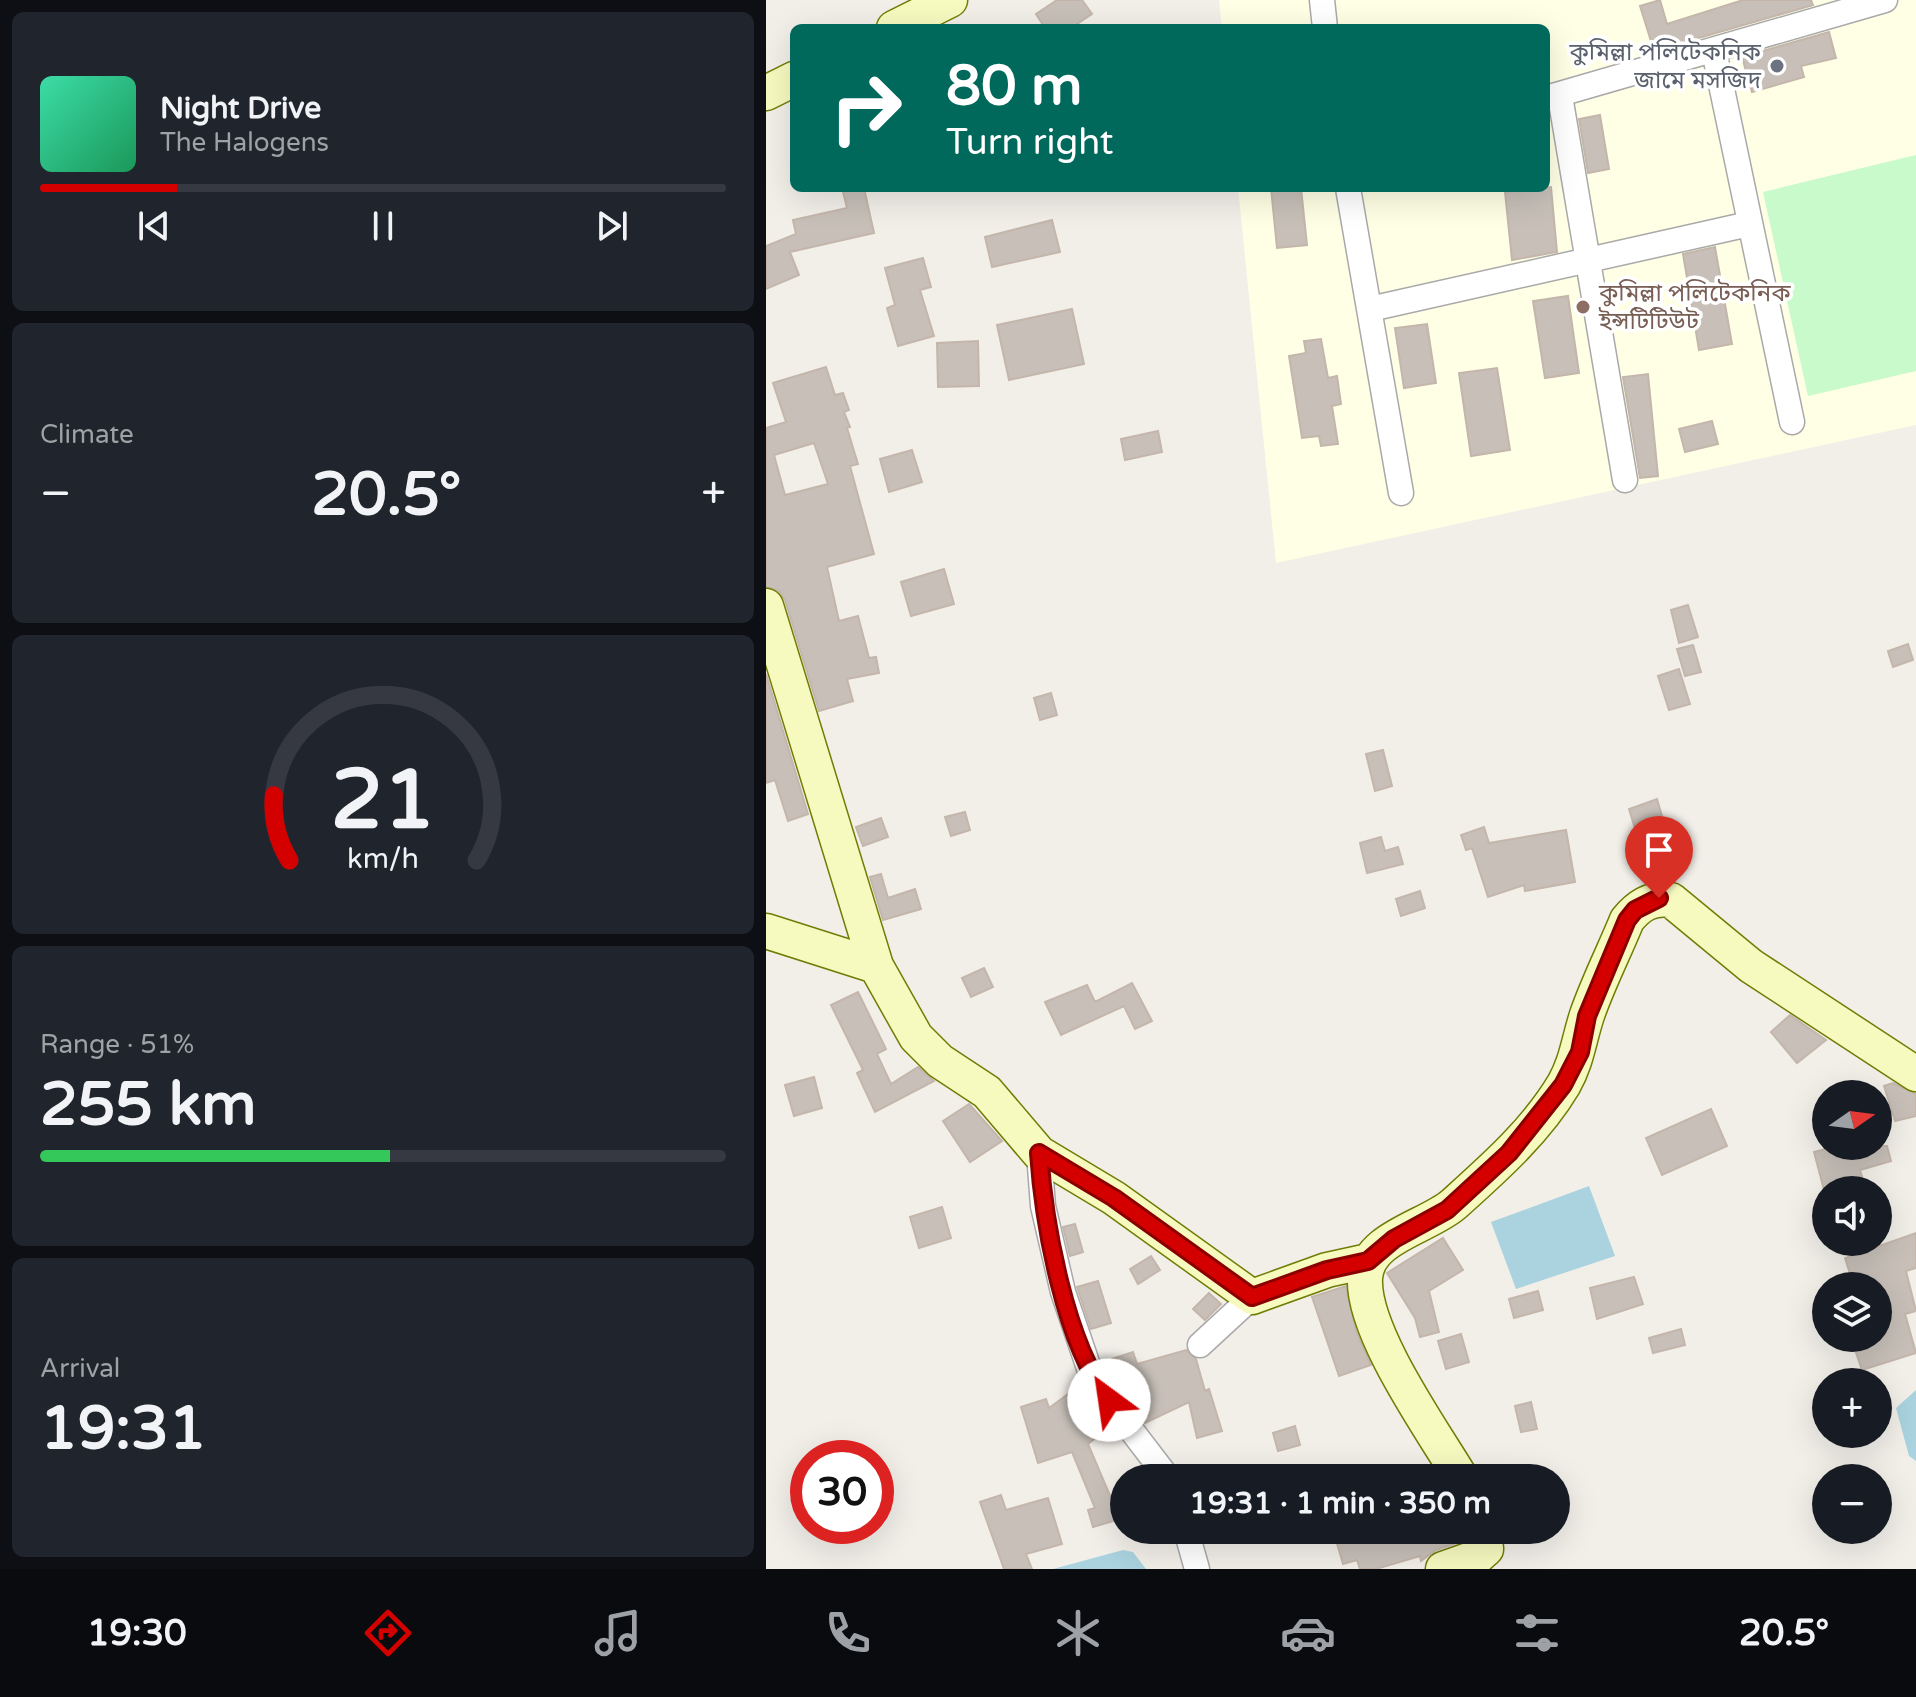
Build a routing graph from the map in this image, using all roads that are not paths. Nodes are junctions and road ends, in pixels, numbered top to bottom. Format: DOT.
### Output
graph roads {
  1 [pos="950,0"];
  2 [pos="1322,0"];
  3 [pos="1885,0"];
  4 [pos="1836,7"];
  5 [pos="902,24"];
  6 [pos="1325,24"];
  7 [pos="1714,51"];
  8 [pos="790,81"];
  9 [pos="766,93"];
  10 [pos="1553,97"];
  11 [pos="1349,192"];
  12 [pos="1749,224"];
  13 [pos="1370,309"];
  14 [pos="1792,422"];
  15 [pos="1625,480"];
  16 [pos="1401,493"];
  17 [pos="766,606"];
  18 [pos="766,931"];
  19 [pos="876,966"];
  20 [pos="1916,1074"];
  21 [pos="1039,1153"];
  22 [pos="1368,1261"];
  23 [pos="1252,1297"];
  24 [pos="1200,1345"];
  25 [pos="1157,1464"];
  26 [pos="1453,1464"];
  27 [pos="1190,1544"];
  28 [pos="1485,1544"];
  29 [pos="1197,1569"];
  30 [pos="1443,1569"];
  1 -- 5 [label="street"];
  2 -- 6 [label="street"];
  3 -- 4 [label="street"];
  4 -- 7 [label="street"];
  7 -- 10 [label="street"];
  7 -- 12 [label="street"];
  8 -- 9 [label="street"];
  10 -- 15 [label="street"];
  11 -- 13 [label="street"];
  12 -- 13 [label="street"];
  12 -- 14 [label="street"];
  13 -- 16 [label="street"];
  17 -- 19 [label="street"];
  18 -- 19 [label="street"];
  19 -- 21 [label="street"];
  20 -- 22 [label="street"];
  21 -- 23 [label="street"];
  21 -- 25 [label="street"];
  22 -- 23 [label="street"];
  22 -- 26 [label="street"];
  23 -- 24 [label="street"];
  27 -- 29 [label="street"];
  28 -- 30 [label="street"];
}
